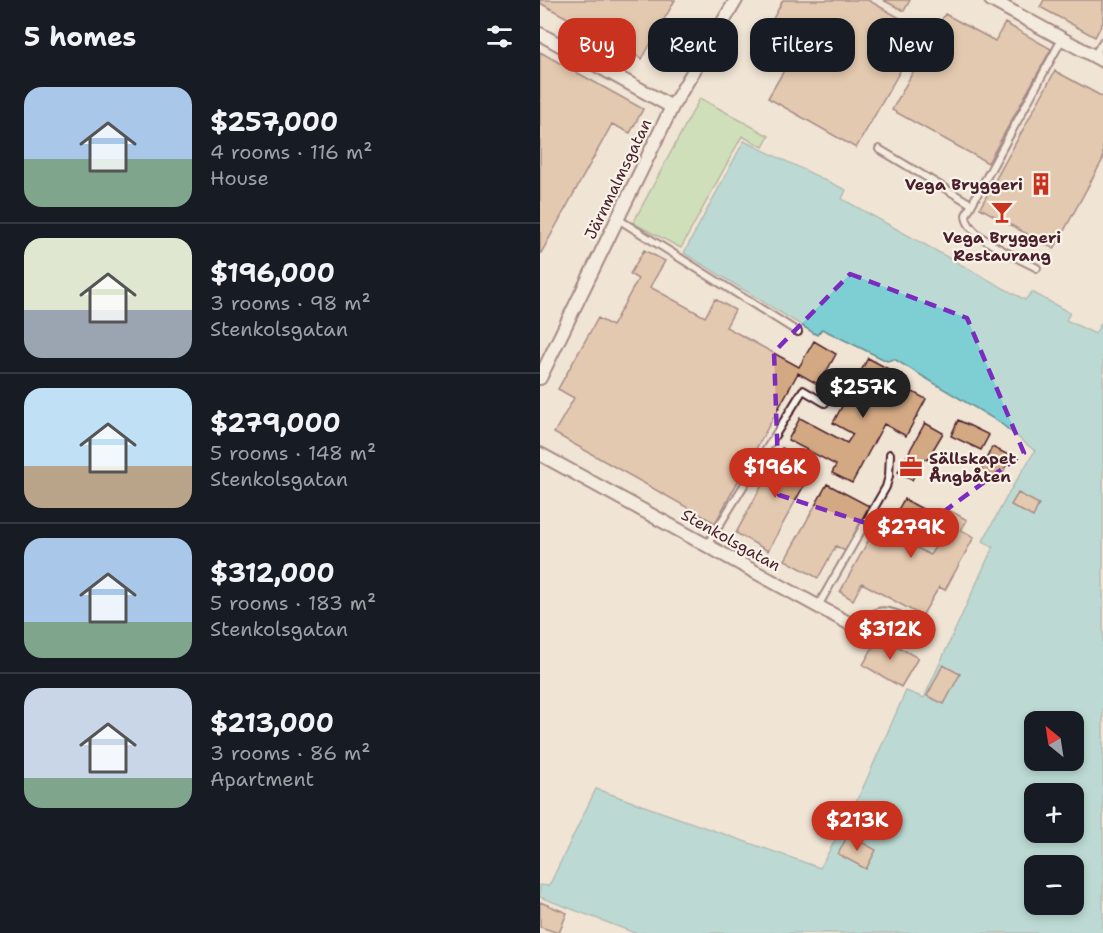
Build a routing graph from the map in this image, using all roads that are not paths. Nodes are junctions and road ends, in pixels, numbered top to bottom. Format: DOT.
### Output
graph roads {
  1 [pos="736,0"];
  2 [pos="991,0"];
  3 [pos="540,34"];
  4 [pos="1062,39"];
  5 [pos="1103,40"];
  6 [pos="1099,58"];
  7 [pos="672,107"];
  8 [pos="879,149"];
  9 [pos="971,204"];
  10 [pos="617,218"];
  11 [pos="1037,268"];
  12 [pos="798,332"];
  13 [pos="540,378"];
  14 [pos="825,403"];
  15 [pos="540,454"];
  16 [pos="890,454"];
  17 [pos="707,546"];
  18 [pos="819,606"];
  19 [pos="899,615"];
  20 [pos="863,631"];
  1 -- 7 [label="street, Järnmalmsgatan"];
  2 -- 4 [label="street"];
  3 -- 7 [label="street"];
  4 -- 6 [label="street"];
  4 -- 9 [label="lane"];
  5 -- 6 [label="lane"];
  7 -- 10 [label="street, Järnmalmsgatan"];
  8 -- 9 [label="lane"];
  9 -- 11 [label="lane"];
  10 -- 12 [label="lane"];
  10 -- 13 [label="street, Järnmalmsgatan"];
  14 -- 17 [label="lane"];
  15 -- 17 [label="street, Stenkolsgatan"];
  16 -- 18 [label="lane"];
  17 -- 18 [label="street, Stenkolsgatan"];
  18 -- 20 [label="street, Stenkolsgatan"];
  19 -- 20 [label="lane, Stenkolsgatan"];
}
